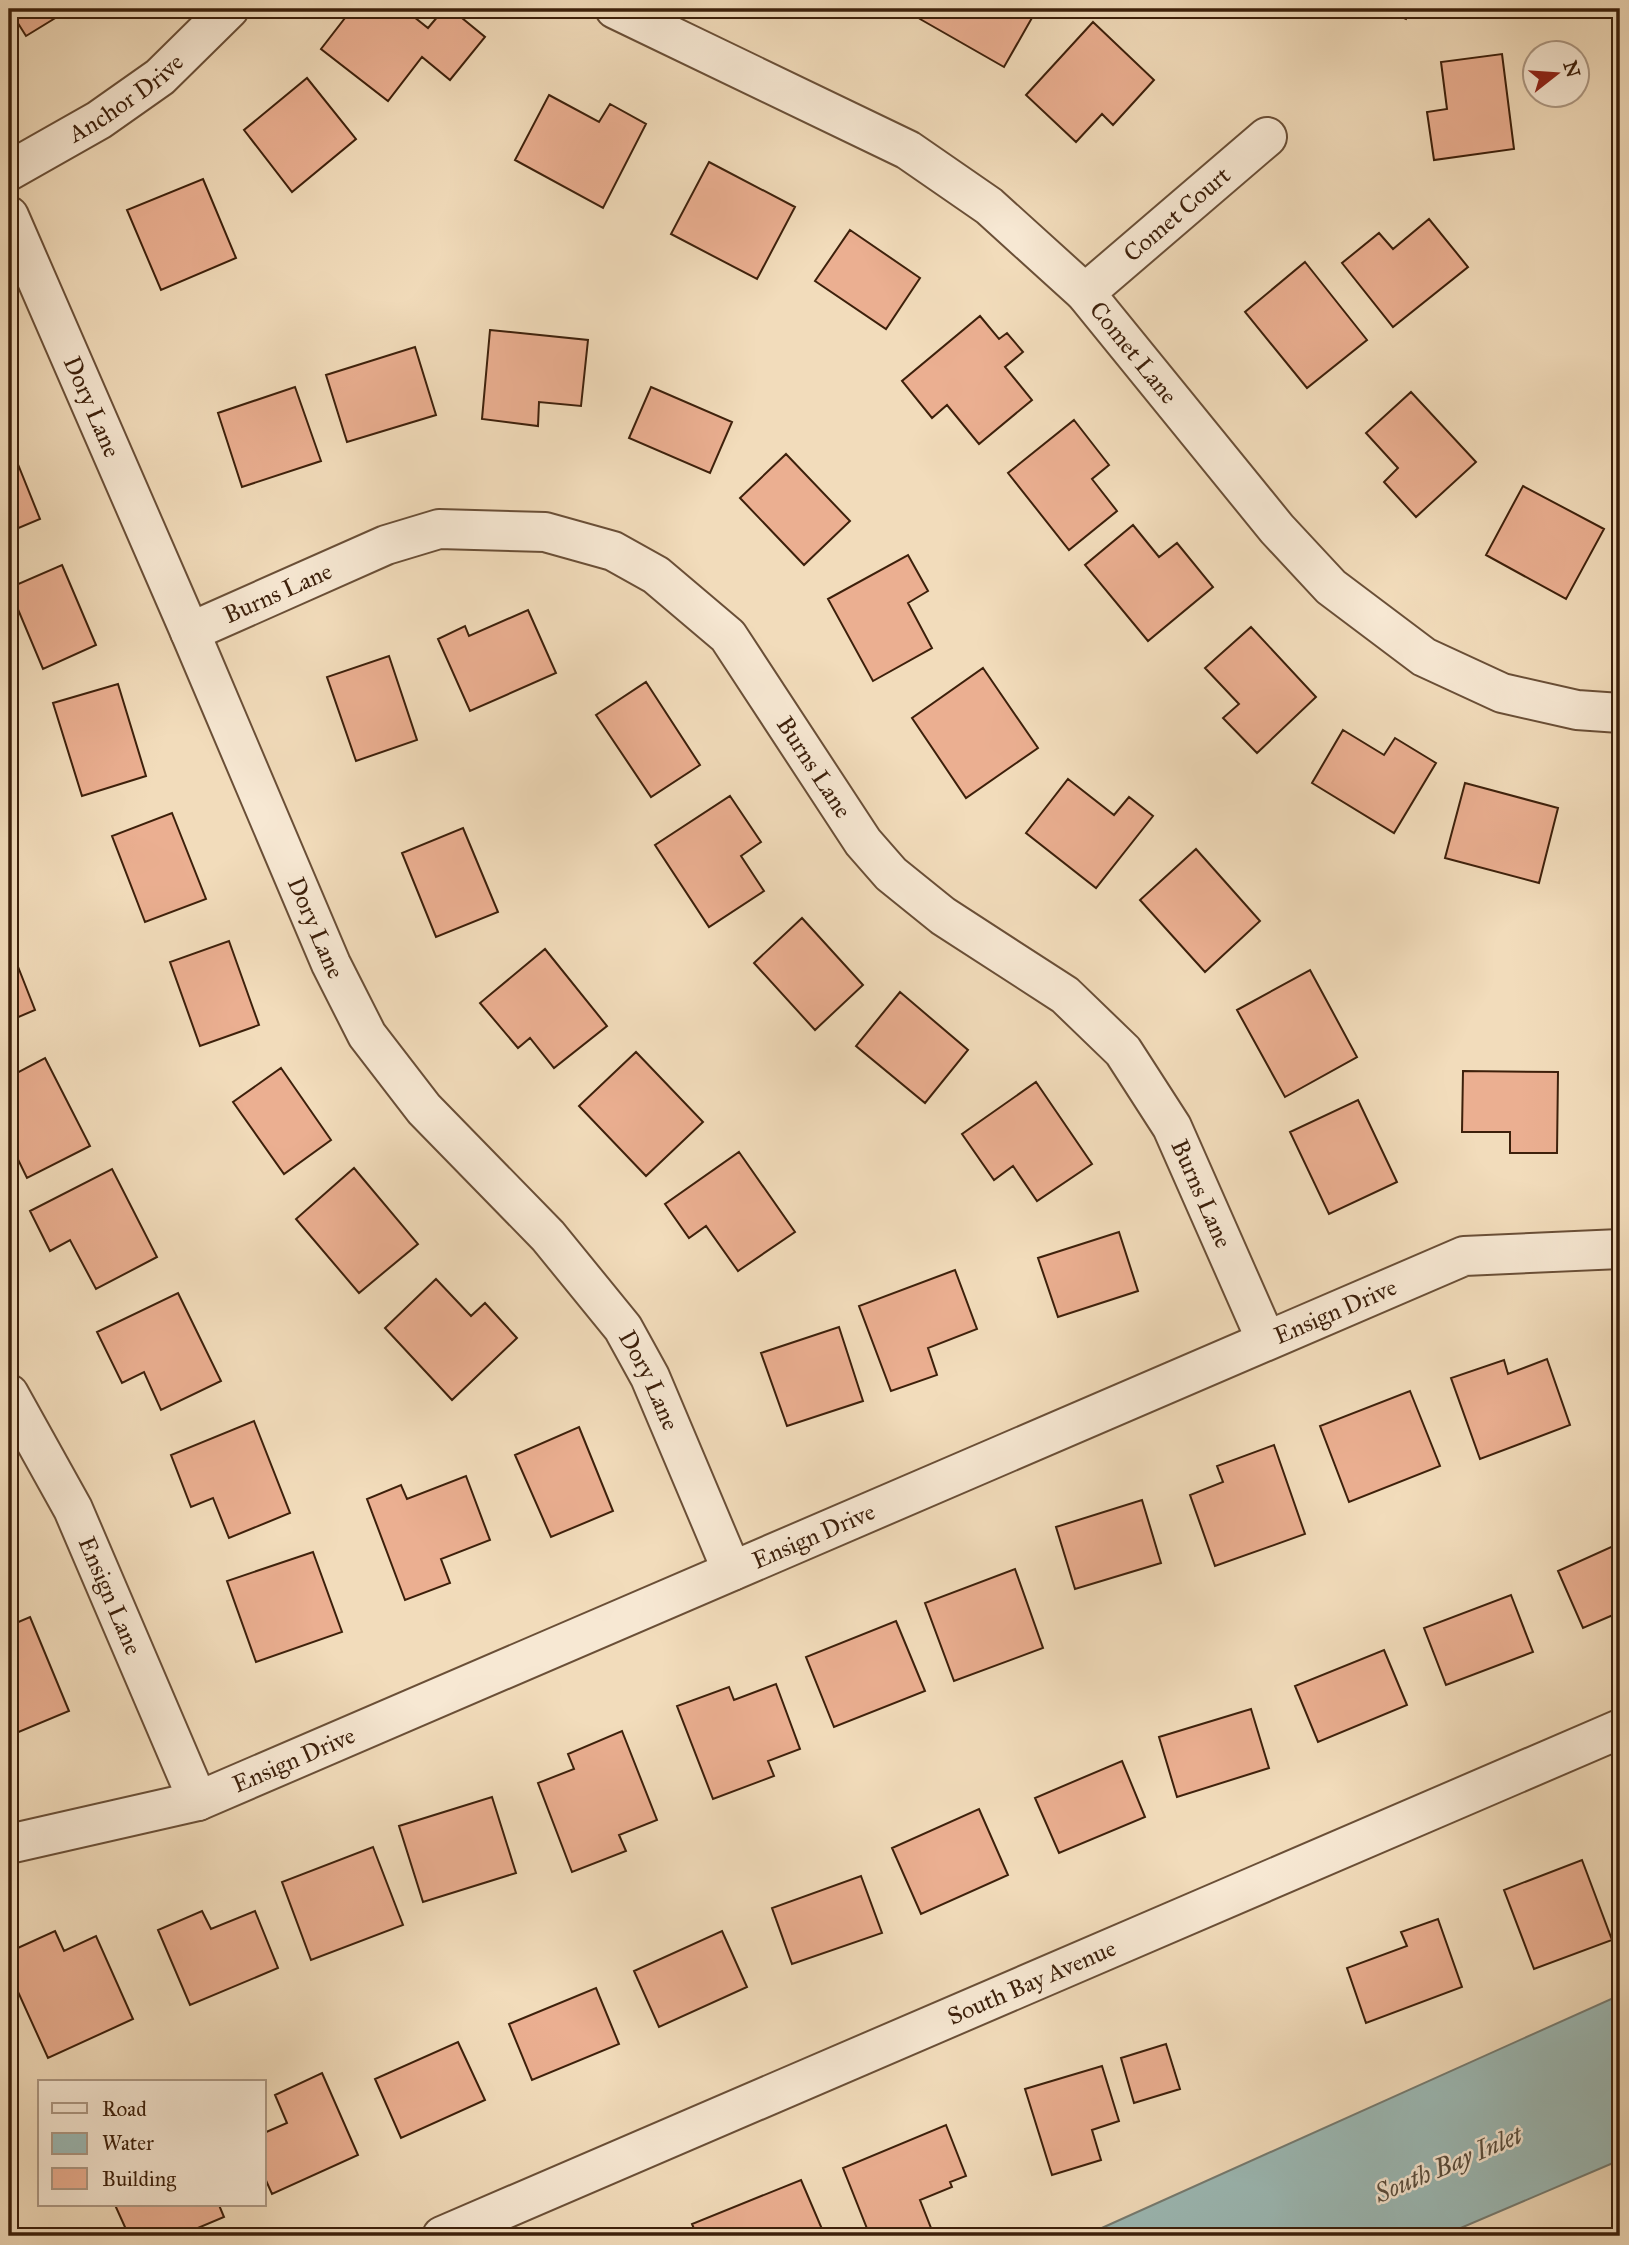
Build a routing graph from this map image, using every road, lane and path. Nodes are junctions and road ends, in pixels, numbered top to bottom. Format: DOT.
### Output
graph roads {
  1 [pos="229,9"];
  2 [pos="615,9"];
  3 [pos="1267,137"];
  4 [pos="9,171"];
  5 [pos="9,216"];
  6 [pos="1085,293"];
  7 [pos="190,632"];
  8 [pos="1620,713"];
  9 [pos="1620,1249"];
  10 [pos="1266,1340"];
  11 [pos="9,1394"];
  12 [pos="732,1571"];
  13 [pos="1620,1729"];
  14 [pos="198,1801"];
  15 [pos="9,1844"];
  16 [pos="442,2236"];
  1 -- 4 [label="street, Anchor Drive"];
  2 -- 6 [label="street, Comet Lane"];
  3 -- 6 [label="street, Comet Court"];
  5 -- 7 [label="street, Dory Lane"];
  6 -- 8 [label="street, Comet Lane"];
  7 -- 10 [label="street, Burns Lane"];
  7 -- 12 [label="street, Dory Lane"];
  9 -- 10 [label="street, Ensign Drive"];
  10 -- 12 [label="street, Ensign Drive"];
  11 -- 14 [label="street, Ensign Lane"];
  12 -- 14 [label="street, Ensign Drive"];
  13 -- 16 [label="street, South Bay Avenue"];
  14 -- 15 [label="street, Ensign Drive"];
}
